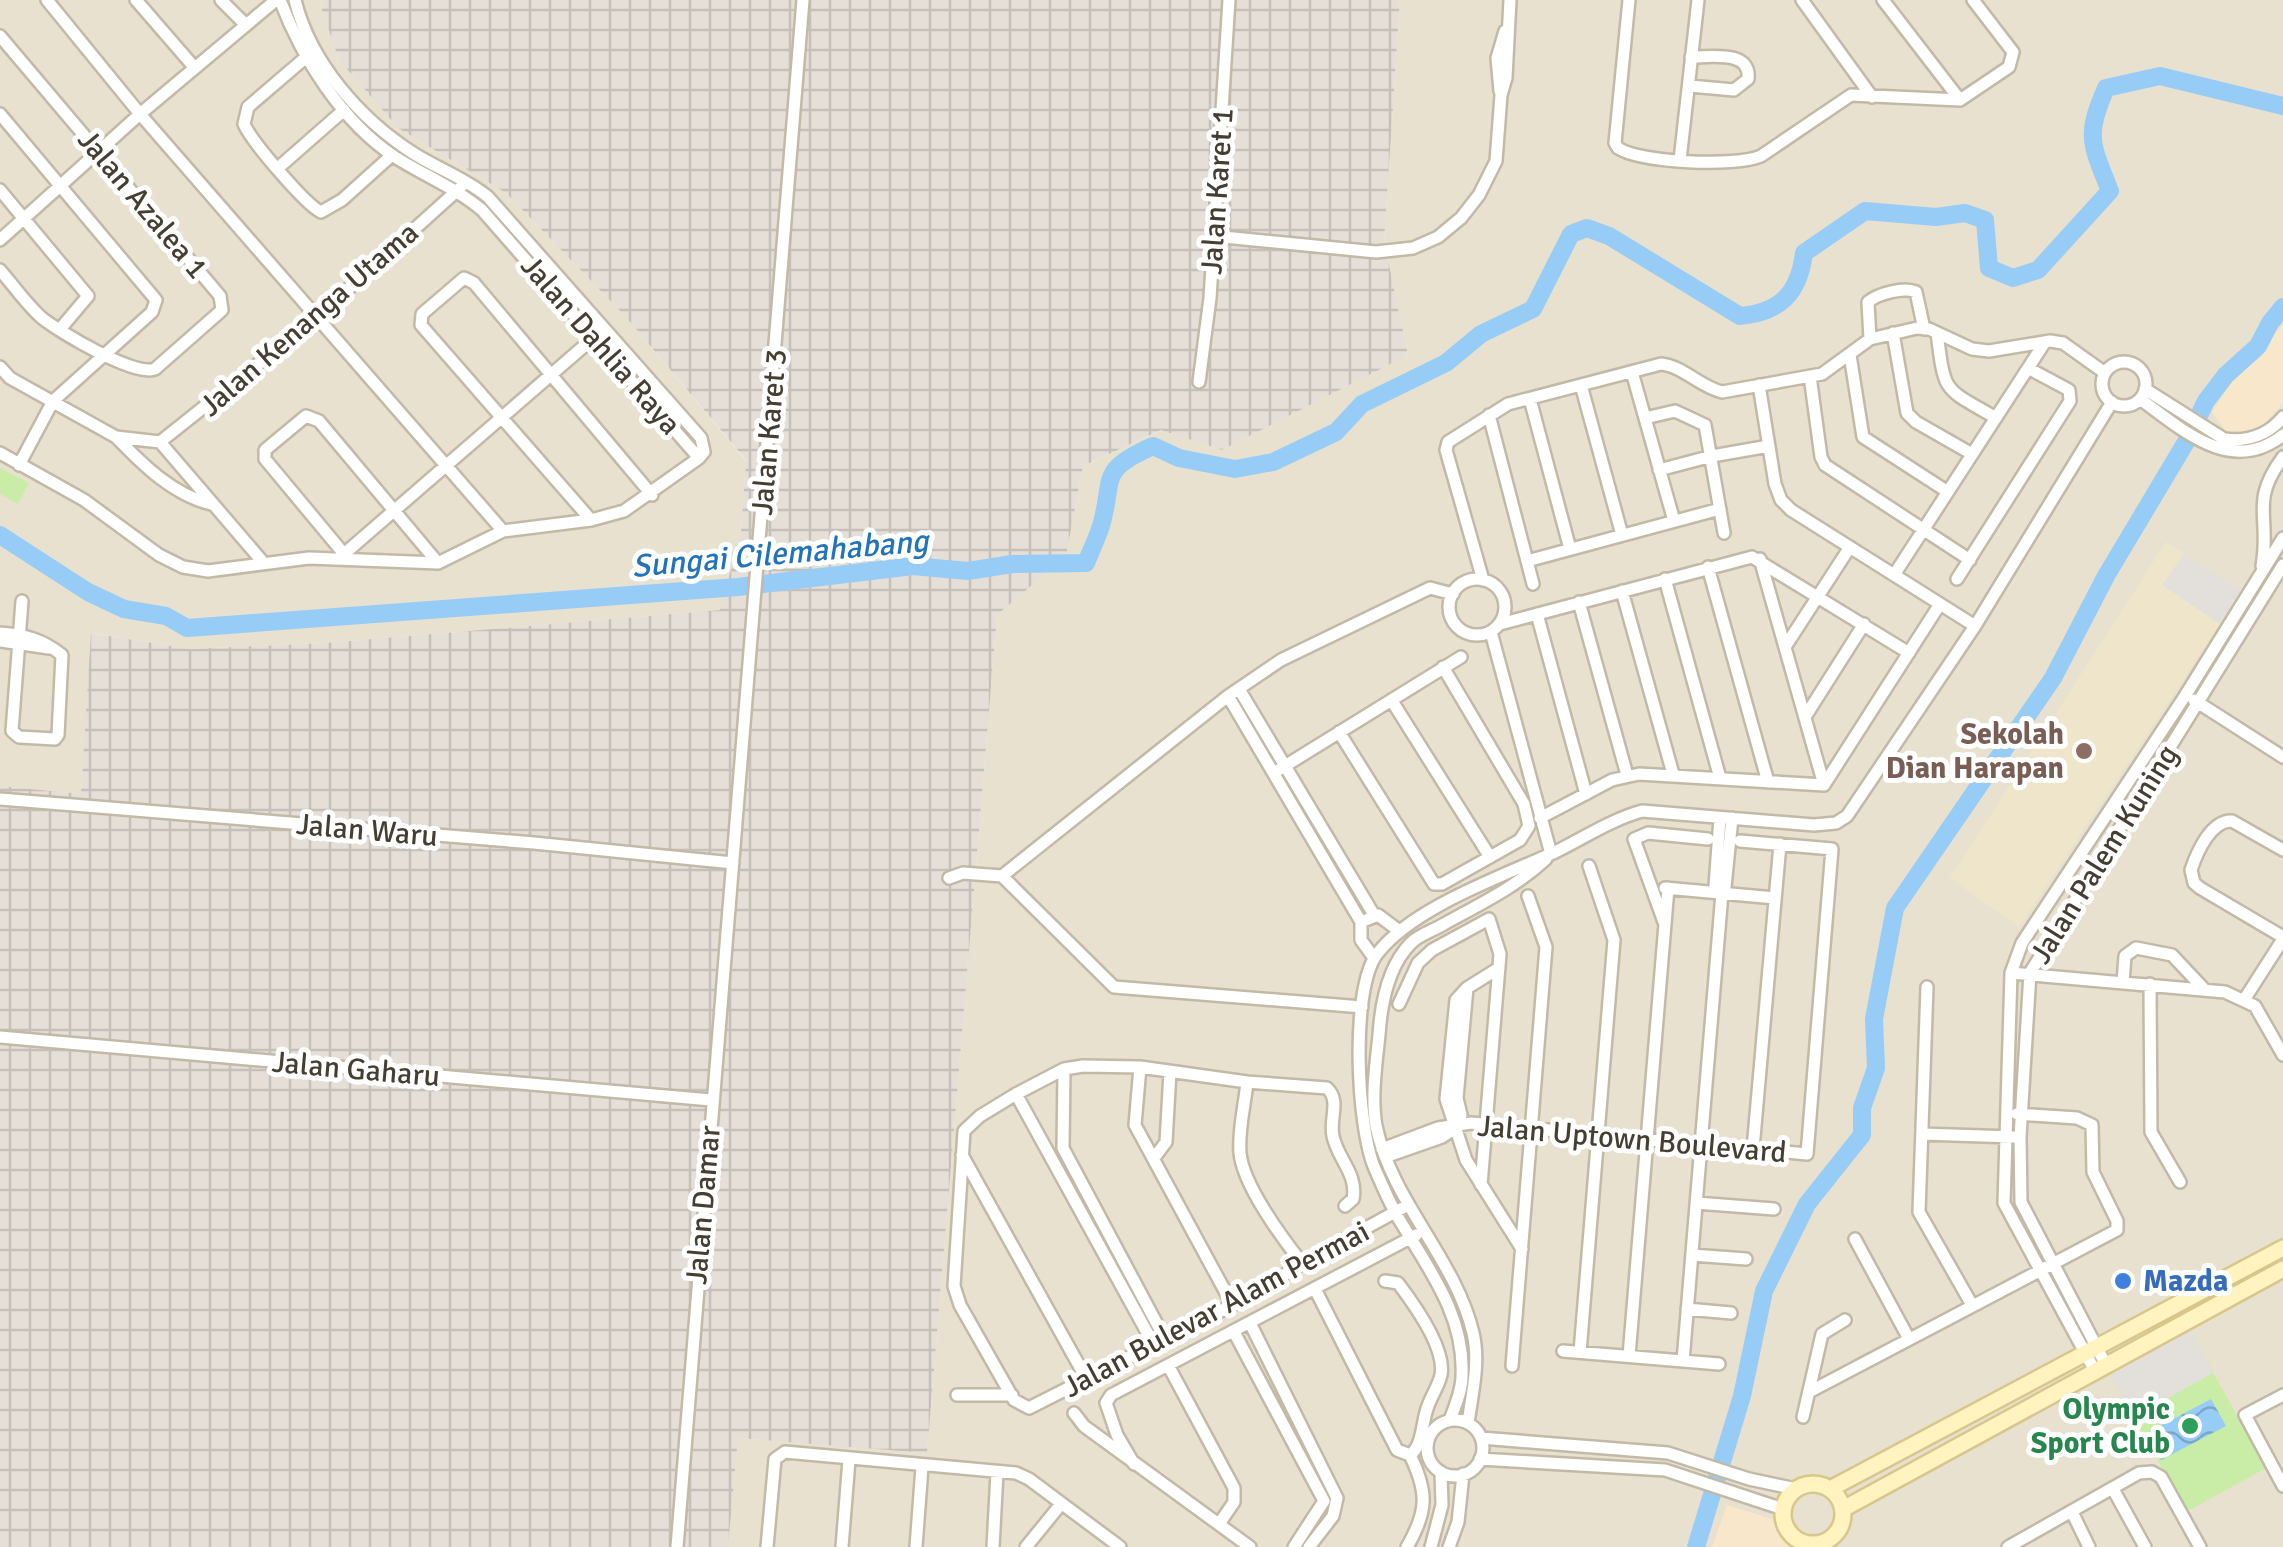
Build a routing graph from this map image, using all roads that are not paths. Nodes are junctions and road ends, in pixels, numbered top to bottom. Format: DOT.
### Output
graph roads {
  1 [pos="47,0"];
  2 [pos="136,0"];
  3 [pos="221,0"];
  4 [pos="278,0"];
  5 [pos="295,0"];
  6 [pos="803,0"];
  7 [pos="1229,0"];
  8 [pos="1510,0"];
  9 [pos="1628,0"];
  10 [pos="1698,0"];
  11 [pos="1802,0"];
  12 [pos="1883,0"];
  13 [pos="1973,0"];
  14 [pos="245,24"];
  15 [pos="0,36"];
  16 [pos="312,53"];
  17 [pos="1692,57"];
  18 [pos="194,67"];
  19 [pos="1941,74"];
  20 [pos="1858,79"];
  21 [pos="1690,86"];
  22 [pos="1851,95"];
  23 [pos="1872,97"];
  24 [pos="1960,100"];
  25 [pos="1940,101"];
  26 [pos="344,110"];
  27 [pos="0,114"];
  28 [pos="140,114"];
  29 [pos="99,151"];
  30 [pos="392,155"];
  31 [pos="1680,160"];
  32 [pos="278,168"];
  33 [pos="467,181"];
  34 [pos="61,184"];
  35 [pos="0,190"];
  36 [pos="456,192"];
  37 [pos="24,217"];
  38 [pos="1213,236"];
  39 [pos="0,240"];
  40 [pos="0,270"];
  41 [pos="316,316"];
  42 [pos="61,328"];
  43 [pos="1924,328"];
  44 [pos="600,332"];
  45 [pos="1894,332"];
  46 [pos="1938,333"];
  47 [pos="1870,339"];
  48 [pos="2045,342"];
  49 [pos="102,354"];
  50 [pos="1850,355"];
  51 [pos="0,367"];
  52 [pos="2028,368"];
  53 [pos="1632,372"];
  54 [pos="2105,372"];
  55 [pos="550,375"];
  56 [pos="1810,376"];
  57 [pos="5,377"];
  58 [pos="1199,382"];
  59 [pos="1759,385"];
  60 [pos="1581,386"];
  61 [pos="2142,394"];
  62 [pos="1530,398"];
  63 [pos="53,402"];
  64 [pos="2112,402"];
  65 [pos="1489,415"];
  66 [pos="2283,417"];
  67 [pos="500,418"];
  68 [pos="1645,418"];
  69 [pos="1996,418"];
  70 [pos="2283,436"];
  71 [pos="116,437"];
  72 [pos="2207,438"];
  73 [pos="160,442"];
  74 [pos="1768,446"];
  75 [pos="0,454"];
  76 [pos="1972,454"];
  77 [pos="1712,456"];
  78 [pos="448,464"];
  79 [pos="19,465"];
  80 [pos="2281,465"];
  81 [pos="1660,470"];
  82 [pos="1948,492"];
  83 [pos="652,494"];
  84 [pos="211,504"];
  85 [pos="1720,509"];
  86 [pos="394,510"];
  87 [pos="591,520"];
  88 [pos="1674,521"];
  89 [pos="1924,530"];
  90 [pos="503,531"];
  91 [pos="1724,532"];
  92 [pos="1622,536"];
  93 [pos="2283,538"];
  94 [pos="1850,547"];
  95 [pos="1570,550"];
  96 [pos="343,556"];
  97 [pos="1760,559"];
  98 [pos="1970,560"];
  99 [pos="262,562"];
  100 [pos="1527,562"];
  101 [pos="438,564"];
  102 [pos="2283,565"];
  103 [pos="1708,567"];
  104 [pos="2261,572"];
  105 [pos="1894,575"];
  106 [pos="1665,579"];
  107 [pos="1957,579"];
  108 [pos="1483,580"];
  109 [pos="1533,584"];
  110 [pos="1622,591"];
  111 [pos="1452,594"];
  112 [pos="1818,596"];
  113 [pos="22,601"];
  114 [pos="1580,602"];
  115 [pos="1940,604"];
  116 [pos="1536,614"];
  117 [pos="1864,624"];
  118 [pos="1976,626"];
  119 [pos="1495,628"];
  120 [pos="0,633"];
  121 [pos="19,638"];
  122 [pos="0,641"];
  123 [pos="1785,647"];
  124 [pos="1909,653"];
  125 [pos="1461,657"];
  126 [pos="1443,667"];
  127 [pos="1233,692"];
  128 [pos="2185,696"];
  129 [pos="1392,700"];
  130 [pos="2198,702"];
  131 [pos="1805,717"];
  132 [pos="1339,732"];
  133 [pos="2283,757"];
  134 [pos="1286,765"];
  135 [pos="1272,773"];
  136 [pos="1674,774"];
  137 [pos="1628,775"];
  138 [pos="1720,778"];
  139 [pos="1768,782"];
  140 [pos="1824,785"];
  141 [pos="1586,794"];
  142 [pos="0,799"];
  143 [pos="1726,818"];
  144 [pos="1535,822"];
  145 [pos="1708,839"];
  146 [pos="1740,841"];
  147 [pos="1780,844"];
  148 [pos="2283,850"];
  149 [pos="1550,854"];
  150 [pos="1490,857"];
  151 [pos="733,864"];
  152 [pos="1590,866"];
  153 [pos="1002,876"];
  154 [pos="949,878"];
  155 [pos="1651,887"];
  156 [pos="1668,888"];
  157 [pos="1722,893"];
  158 [pos="1528,896"];
  159 [pos="1775,898"];
  160 [pos="1374,914"];
  161 [pos="1360,922"];
  162 [pos="1665,926"];
  163 [pos="1398,930"];
  164 [pos="2283,938"];
  165 [pos="1373,958"];
  166 [pos="1499,968"];
  167 [pos="2012,972"];
  168 [pos="2030,973"];
  169 [pos="2123,982"];
  170 [pos="2150,984"];
  171 [pos="1927,987"];
  172 [pos="2204,988"];
  173 [pos="2244,1000"];
  174 [pos="1399,1004"];
  175 [pos="1362,1007"];
  176 [pos="0,1037"];
  177 [pos="2283,1054"];
  178 [pos="1140,1067"];
  179 [pos="1064,1069"];
  180 [pos="1170,1072"];
  181 [pos="1247,1082"];
  182 [pos="1016,1094"];
  183 [pos="711,1100"];
  184 [pos="2006,1114"];
  185 [pos="2022,1114"];
  186 [pos="1486,1124"];
  187 [pos="1457,1126"];
  188 [pos="1532,1128"];
  189 [pos="1598,1134"];
  190 [pos="1922,1134"];
  191 [pos="2020,1137"];
  192 [pos="2006,1138"];
  193 [pos="1647,1139"];
  194 [pos="1701,1144"];
  195 [pos="1063,1148"];
  196 [pos="1754,1149"];
  197 [pos="1046,1151"];
  198 [pos="960,1153"];
  199 [pos="1384,1153"];
  200 [pos="1154,1158"];
  201 [pos="2180,1182"];
  202 [pos="1482,1186"];
  203 [pos="1696,1204"];
  204 [pos="1408,1205"];
  205 [pos="1345,1206"];
  206 [pos="1774,1210"];
  207 [pos="1395,1212"];
  208 [pos="1422,1228"];
  209 [pos="1412,1238"];
  210 [pos="1855,1239"];
  211 [pos="2283,1248"];
  212 [pos="1522,1249"];
  213 [pos="1692,1255"];
  214 [pos="1746,1260"];
  215 [pos="1302,1263"];
  216 [pos="2052,1265"];
  217 [pos="2283,1269"];
  218 [pos="2040,1272"];
  219 [pos="1385,1281"];
  220 [pos="1315,1288"];
  221 [pos="1232,1304"];
  222 [pos="1972,1305"];
  223 [pos="1687,1308"];
  224 [pos="1731,1312"];
  225 [pos="1845,1320"];
  226 [pos="1250,1323"];
  227 [pos="1234,1332"];
  228 [pos="1909,1340"];
  229 [pos="1160,1342"];
  230 [pos="2087,1344"];
  231 [pos="1563,1351"];
  232 [pos="1580,1352"];
  233 [pos="1629,1356"];
  234 [pos="1682,1361"];
  235 [pos="1720,1364"];
  236 [pos="1169,1366"];
  237 [pos="1512,1366"];
  238 [pos="2100,1368"];
  239 [pos="1086,1378"];
  240 [pos="1810,1391"];
  241 [pos="957,1395"];
  242 [pos="2283,1395"];
  243 [pos="1012,1396"];
  244 [pos="1074,1413"];
  245 [pos="1804,1418"];
  246 [pos="1450,1420"];
  247 [pos="1468,1423"];
  248 [pos="1481,1438"];
  249 [pos="1410,1455"];
  250 [pos="848,1460"];
  251 [pos="1480,1460"];
  252 [pos="1134,1464"];
  253 [pos="922,1466"];
  254 [pos="1441,1472"];
  255 [pos="997,1473"];
  256 [pos="1463,1474"];
  257 [pos="2283,1486"];
  258 [pos="1830,1488"];
  259 [pos="1796,1489"];
  260 [pos="2113,1489"];
  261 [pos="1331,1502"];
  262 [pos="1061,1504"];
  263 [pos="1783,1509"];
  264 [pos="1843,1509"];
  265 [pos="2072,1512"];
  266 [pos="1219,1524"];
  267 [pos="2023,1543"];
  268 [pos="1799,1544"];
  269 [pos="1824,1544"];
  270 [pos="677,1547"];
  271 [pos="767,1547"];
  272 [pos="842,1547"];
  273 [pos="916,1547"];
  274 [pos="994,1547"];
  275 [pos="1026,1547"];
  276 [pos="1119,1547"];
  277 [pos="1250,1547"];
  278 [pos="1294,1547"];
  279 [pos="1309,1547"];
  280 [pos="1408,1547"];
  281 [pos="1432,1547"];
  282 [pos="1449,1547"];
  283 [pos="2008,1547"];
  284 [pos="2089,1547"];
  285 [pos="2144,1547"];
  286 [pos="2200,1547"];
  1 -- 28 [label="street"];
  2 -- 18 [label="street"];
  3 -- 14 [label="street"];
  4 -- 14 [label="street"];
  4 -- 16 [label="street, Jalan Dahlia Raya"];
  5 -- 16 [label="street, Jalan Dahlia Raya"];
  6 -- 151 [label="street, Jalan Karet 3"];
  7 -- 38 [label="street, Jalan Karet 1"];
  8 -- 38 [label="street"];
  9 -- 31 [label="street"];
  10 -- 17 [label="street"];
  11 -- 20 [label="street"];
  12 -- 19 [label="street"];
  13 -- 24 [label="street"];
  14 -- 18 [label="street"];
  15 -- 29 [label="street, Jalan Azalea 1"];
  16 -- 26 [label="street, Jalan Dahlia Raya"];
  16 -- 32 [label="street"];
  16 -- 33 [label="street, Jalan Dahlia Raya"];
  17 -- 21 [label="street"];
  17 -- 21 [label="street"];
  18 -- 28 [label="street"];
  19 -- 24 [label="street"];
  19 -- 25 [label="street"];
  20 -- 22 [label="street"];
  20 -- 23 [label="street"];
  21 -- 31 [label="street"];
  22 -- 23 [label="street"];
  22 -- 31 [label="street"];
  23 -- 25 [label="street"];
  24 -- 25 [label="street"];
  26 -- 30 [label="street, Jalan Dahlia Raya"];
  26 -- 32 [label="street"];
  27 -- 34 [label="street"];
  28 -- 29 [label="street"];
  28 -- 41 [label="street"];
  29 -- 34 [label="street"];
  29 -- 49 [label="street, Jalan Azalea 1"];
  30 -- 32 [label="street"];
  30 -- 36 [label="street, Jalan Dahlia Raya"];
  33 -- 36 [label="street, Jalan Kenanga Utama"];
  33 -- 44 [label="street, Jalan Dahlia Raya"];
  34 -- 37 [label="street"];
  34 -- 49 [label="street"];
  35 -- 37 [label="street"];
  36 -- 41 [label="street, Jalan Kenanga Utama"];
  36 -- 44 [label="street, Jalan Dahlia Raya"];
  37 -- 39 [label="street"];
  37 -- 42 [label="street"];
  38 -- 58 [label="street, Jalan Karet 1"];
  40 -- 42 [label="street"];
  41 -- 73 [label="street, Jalan Kenanga Utama"];
  41 -- 78 [label="street"];
  42 -- 49 [label="street"];
  43 -- 45 [label="street"];
  43 -- 46 [label="street"];
  43 -- 47 [label="street"];
  44 -- 55 [label="street"];
  44 -- 83 [label="street, Jalan Dahlia Raya"];
  45 -- 47 [label="street"];
  45 -- 76 [label="street"];
  46 -- 48 [label="street"];
  46 -- 69 [label="street"];
  47 -- 50 [label="street"];
  48 -- 52 [label="street"];
  48 -- 54 [label="street"];
  49 -- 63 [label="street"];
  50 -- 56 [label="street"];
  50 -- 82 [label="street"];
  51 -- 57 [label="street"];
  52 -- 69 [label="street"];
  52 -- 98 [label="street"];
  53 -- 59 [label="street"];
  53 -- 60 [label="street"];
  53 -- 68 [label="street"];
  54 -- 61 [label="street"];
  54 -- 64 [label="street"];
  55 -- 67 [label="street"];
  55 -- 67 [label="street"];
  55 -- 83 [label="street"];
  56 -- 59 [label="street"];
  56 -- 89 [label="street"];
  57 -- 63 [label="street"];
  59 -- 74 [label="street"];
  60 -- 62 [label="street"];
  60 -- 92 [label="street"];
  61 -- 64 [label="street"];
  61 -- 72 [label="street"];
  62 -- 65 [label="street"];
  62 -- 95 [label="street"];
  63 -- 71 [label="street"];
  63 -- 79 [label="street"];
  64 -- 118 [label="street"];
  65 -- 100 [label="street"];
  65 -- 108 [label="street"];
  66 -- 72 [label="street"];
  67 -- 78 [label="street"];
  67 -- 87 [label="street"];
  68 -- 77 [label="street"];
  68 -- 81 [label="street"];
  69 -- 76 [label="street"];
  70 -- 72 [label="street"];
  71 -- 73 [label="street"];
  71 -- 84 [label="street"];
  73 -- 84 [label="street"];
  74 -- 77 [label="street"];
  74 -- 94 [label="street"];
  75 -- 79 [label="street"];
  76 -- 82 [label="street"];
  77 -- 81 [label="street"];
  77 -- 85 [label="street"];
  78 -- 86 [label="street"];
  78 -- 90 [label="street"];
  79 -- 99 [label="street"];
  80 -- 104 [label="street, Jalan Palem Kuning"];
  81 -- 88 [label="street"];
  82 -- 89 [label="street"];
  83 -- 87 [label="street"];
  84 -- 99 [label="street"];
  85 -- 88 [label="street"];
  85 -- 91 [label="street"];
  86 -- 96 [label="street"];
  86 -- 96 [label="street"];
  86 -- 101 [label="street"];
  87 -- 90 [label="street"];
  88 -- 92 [label="street"];
  89 -- 98 [label="street"];
  89 -- 105 [label="street"];
  90 -- 101 [label="street"];
  92 -- 95 [label="street"];
  93 -- 104 [label="street, Jalan Palem Kuning"];
  94 -- 105 [label="street"];
  94 -- 112 [label="street"];
  95 -- 100 [label="street"];
  96 -- 99 [label="street"];
  96 -- 101 [label="street"];
  97 -- 103 [label="street"];
  97 -- 112 [label="street"];
  97 -- 123 [label="street"];
  98 -- 107 [label="street"];
  100 -- 109 [label="street"];
  102 -- 130 [label="street, Jalan Palem Kuning"];
  103 -- 106 [label="street"];
  103 -- 139 [label="street"];
  104 -- 128 [label="street, Jalan Palem Kuning"];
  105 -- 115 [label="street"];
  106 -- 110 [label="street"];
  106 -- 138 [label="street"];
  108 -- 111 [label="street"];
  108 -- 119 [label="street"];
  110 -- 114 [label="street"];
  110 -- 136 [label="street"];
  111 -- 119 [label="street"];
  111 -- 127 [label="street"];
  112 -- 117 [label="street"];
  112 -- 123 [label="street"];
  113 -- 121 [label="street"];
  114 -- 116 [label="street"];
  114 -- 137 [label="street"];
  115 -- 118 [label="street"];
  115 -- 124 [label="street"];
  116 -- 119 [label="street"];
  116 -- 141 [label="street"];
  117 -- 124 [label="street"];
  117 -- 131 [label="street"];
  118 -- 143 [label="street"];
  119 -- 144 [label="street"];
  120 -- 121 [label="street"];
  121 -- 121 [label="street"];
  121 -- 122 [label="street"];
  123 -- 131 [label="street"];
  124 -- 140 [label="street"];
  125 -- 126 [label="street"];
  126 -- 129 [label="street"];
  126 -- 144 [label="street"];
  127 -- 134 [label="street"];
  127 -- 135 [label="street"];
  127 -- 153 [label="street"];
  128 -- 130 [label="street"];
  128 -- 167 [label="street, Jalan Palem Kuning"];
  129 -- 132 [label="street"];
  129 -- 150 [label="street"];
  130 -- 133 [label="street"];
  130 -- 168 [label="street, Jalan Palem Kuning"];
  131 -- 140 [label="street"];
  132 -- 134 [label="street"];
  132 -- 150 [label="street"];
  134 -- 135 [label="street"];
  134 -- 160 [label="street"];
  135 -- 161 [label="street"];
  136 -- 137 [label="street"];
  136 -- 138 [label="street"];
  137 -- 141 [label="street"];
  138 -- 139 [label="street"];
  139 -- 140 [label="street"];
  141 -- 144 [label="street"];
  142 -- 151 [label="street, Jalan Waru"];
  143 -- 149 [label="street"];
  143 -- 157 [label="street"];
  144 -- 149 [label="street"];
  144 -- 150 [label="street"];
  145 -- 155 [label="street"];
  146 -- 147 [label="street"];
  147 -- 159 [label="street"];
  147 -- 196 [label="street, Jalan Uptown Boulevard"];
  148 -- 164 [label="street"];
  149 -- 163 [label="street"];
  149 -- 199 [label="street"];
  151 -- 183 [label="street, Jalan Damar"];
  152 -- 189 [label="street"];
  153 -- 154 [label="street"];
  153 -- 175 [label="street"];
  155 -- 156 [label="street"];
  155 -- 162 [label="street"];
  156 -- 157 [label="street"];
  156 -- 162 [label="street"];
  157 -- 159 [label="street"];
  157 -- 194 [label="street"];
  158 -- 188 [label="street"];
  159 -- 196 [label="street"];
  160 -- 161 [label="street"];
  160 -- 163 [label="street"];
  161 -- 165 [label="street"];
  162 -- 193 [label="street"];
  163 -- 165 [label="street"];
  164 -- 173 [label="street"];
  165 -- 175 [label="street"];
  166 -- 174 [label="street"];
  166 -- 186 [label="street"];
  166 -- 187 [label="street"];
  167 -- 168 [label="street"];
  167 -- 184 [label="street, Jalan Palem Kuning"];
  168 -- 169 [label="street"];
  168 -- 185 [label="street, Jalan Palem Kuning"];
  169 -- 170 [label="street"];
  169 -- 172 [label="street"];
  170 -- 172 [label="street"];
  170 -- 201 [label="street"];
  171 -- 190 [label="street"];
  172 -- 173 [label="street"];
  173 -- 177 [label="street"];
  175 -- 207 [label="street"];
  176 -- 183 [label="street, Jalan Gaharu"];
  178 -- 179 [label="street"];
  178 -- 180 [label="street"];
  178 -- 200 [label="street"];
  179 -- 182 [label="street"];
  179 -- 195 [label="street"];
  180 -- 181 [label="street"];
  180 -- 200 [label="street"];
  181 -- 205 [label="street"];
  181 -- 215 [label="street"];
  182 -- 197 [label="street"];
  182 -- 198 [label="street"];
  183 -- 270 [label="street, Jalan Damar"];
  184 -- 185 [label="street"];
  184 -- 192 [label="street, Jalan Palem Kuning"];
  185 -- 191 [label="street, Jalan Palem Kuning"];
  185 -- 216 [label="street"];
  186 -- 187 [label="street, Jalan Uptown Boulevard"];
  186 -- 188 [label="street, Jalan Uptown Boulevard"];
  186 -- 202 [label="street"];
  187 -- 199 [label="street"];
  187 -- 202 [label="street"];
  188 -- 189 [label="street, Jalan Uptown Boulevard"];
  188 -- 212 [label="street"];
  189 -- 193 [label="street, Jalan Uptown Boulevard"];
  189 -- 232 [label="street"];
  190 -- 192 [label="street"];
  190 -- 222 [label="street"];
  191 -- 192 [label="street"];
  191 -- 216 [label="street, Jalan Palem Kuning"];
  192 -- 218 [label="street, Jalan Palem Kuning"];
  193 -- 194 [label="street, Jalan Uptown Boulevard"];
  193 -- 233 [label="street"];
  194 -- 196 [label="street, Jalan Uptown Boulevard"];
  194 -- 203 [label="street"];
  195 -- 197 [label="street"];
  195 -- 229 [label="street"];
  197 -- 229 [label="street"];
  198 -- 239 [label="street"];
  198 -- 243 [label="street"];
  199 -- 204 [label="street"];
  200 -- 221 [label="street"];
  202 -- 212 [label="street"];
  203 -- 206 [label="street"];
  203 -- 213 [label="street"];
  204 -- 207 [label="street, Jalan Bulevar Alam Permai"];
  204 -- 208 [label="street"];
  207 -- 209 [label="street"];
  207 -- 215 [label="street, Jalan Bulevar Alam Permai"];
  208 -- 209 [label="street"];
  208 -- 247 [label="street"];
  209 -- 220 [label="street"];
  209 -- 246 [label="street"];
  210 -- 228 [label="street"];
  211 -- 230 [label="street"];
  212 -- 237 [label="street"];
  213 -- 214 [label="street"];
  213 -- 223 [label="street"];
  215 -- 221 [label="street, Jalan Bulevar Alam Permai"];
  216 -- 218 [label="street"];
  216 -- 230 [label="street, Jalan Palem Kuning"];
  217 -- 238 [label="street"];
  218 -- 222 [label="street"];
  218 -- 230 [label="street, Jalan Palem Kuning"];
  219 -- 249 [label="street"];
  220 -- 226 [label="street"];
  220 -- 249 [label="street"];
  221 -- 229 [label="street, Jalan Bulevar Alam Permai"];
  222 -- 228 [label="street"];
  223 -- 224 [label="street"];
  223 -- 234 [label="street"];
  225 -- 240 [label="street"];
  226 -- 227 [label="street"];
  226 -- 261 [label="street"];
  227 -- 236 [label="street"];
  227 -- 261 [label="street"];
  228 -- 240 [label="street"];
  229 -- 239 [label="street, Jalan Bulevar Alam Permai"];
  230 -- 238 [label="street"];
  230 -- 258 [label="street"];
  231 -- 232 [label="street"];
  232 -- 233 [label="street"];
  233 -- 234 [label="street"];
  234 -- 235 [label="street"];
  236 -- 252 [label="street"];
  236 -- 266 [label="street"];
  238 -- 264 [label="street"];
  239 -- 243 [label="street, Jalan Bulevar Alam Permai"];
  240 -- 245 [label="street"];
  241 -- 243 [label="street"];
  242 -- 257 [label="street"];
  244 -- 252 [label="street"];
  246 -- 247 [label="street"];
  246 -- 254 [label="street"];
  247 -- 248 [label="street"];
  248 -- 251 [label="street"];
  248 -- 259 [label="street"];
  249 -- 280 [label="street"];
  250 -- 253 [label="street"];
  250 -- 271 [label="street"];
  250 -- 272 [label="street"];
  251 -- 256 [label="street"];
  251 -- 263 [label="street"];
  252 -- 266 [label="street"];
  253 -- 255 [label="street"];
  253 -- 273 [label="street"];
  254 -- 256 [label="street"];
  254 -- 281 [label="street"];
  255 -- 262 [label="street"];
  255 -- 274 [label="street"];
  256 -- 282 [label="street"];
  258 -- 259 [label="street"];
  258 -- 264 [label="street"];
  259 -- 263 [label="street"];
  260 -- 265 [label="street"];
  260 -- 285 [label="street"];
  260 -- 286 [label="street"];
  261 -- 278 [label="street"];
  261 -- 279 [label="street"];
  262 -- 275 [label="street"];
  262 -- 276 [label="street"];
  263 -- 268 [label="street"];
  264 -- 269 [label="street"];
  265 -- 267 [label="street"];
  265 -- 284 [label="street"];
  266 -- 277 [label="street"];
  267 -- 283 [label="street"];
  268 -- 269 [label="street"];
}
